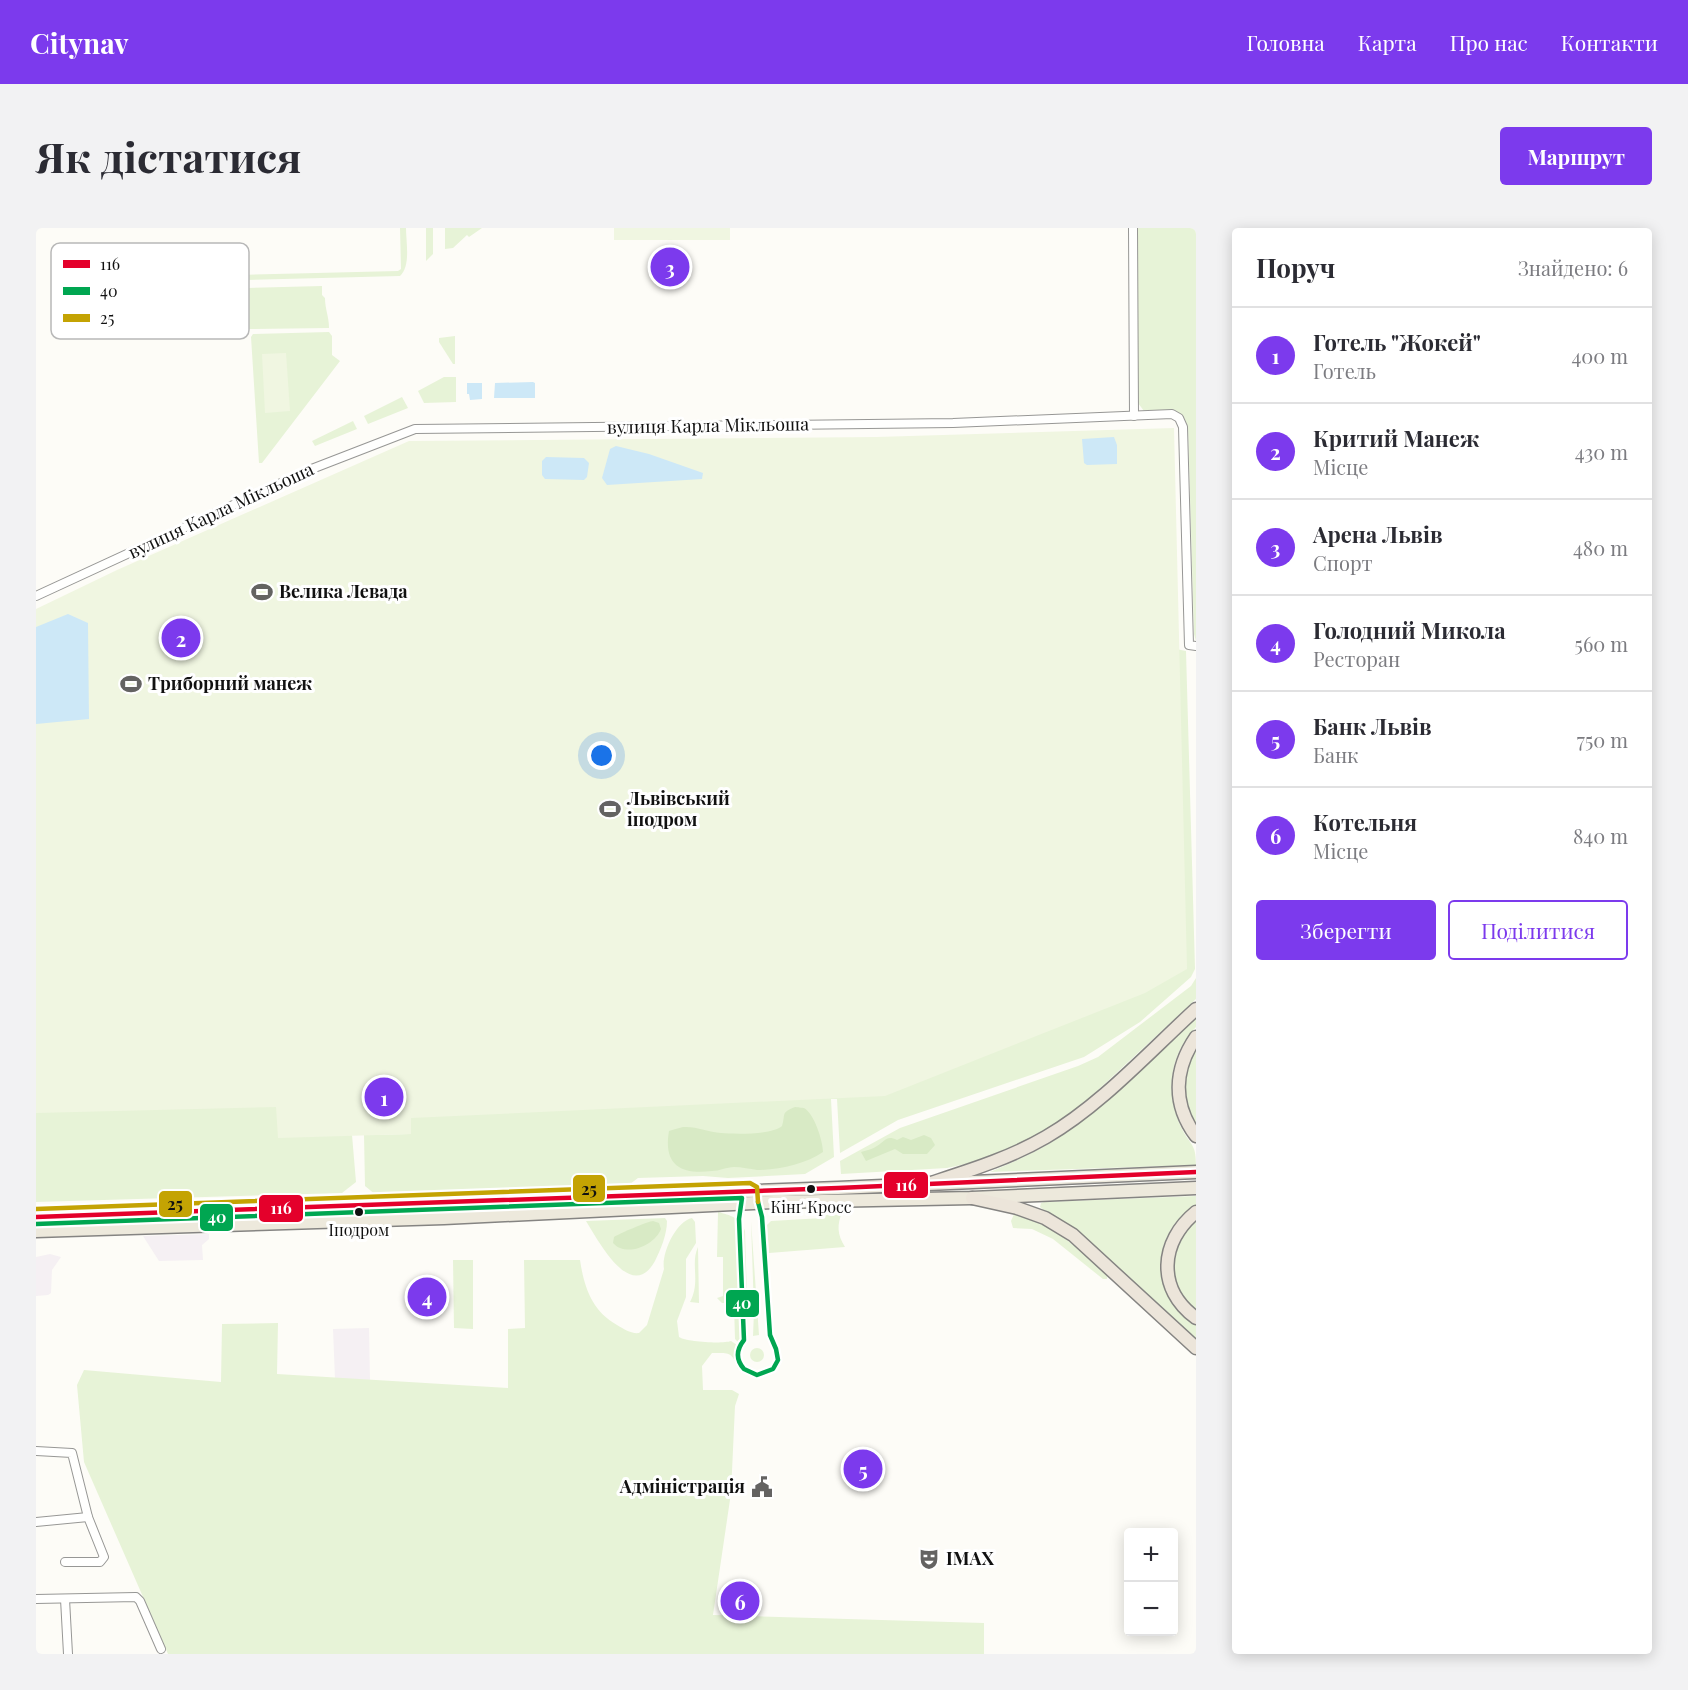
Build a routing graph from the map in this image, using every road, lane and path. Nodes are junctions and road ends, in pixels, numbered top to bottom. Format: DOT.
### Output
graph roads {
  1 [pos="1133,228"];
  2 [pos="1134,416"];
  3 [pos="36,596"];
  4 [pos="1196,646"];
  5 [pos="1196,1009"];
  6 [pos="1196,1037"];
  7 [pos="1196,1136"];
  8 [pos="1196,1172"];
  9 [pos="931,1182"];
  10 [pos="1196,1188"];
  11 [pos="750,1190"];
  12 [pos="972,1198"];
  13 [pos="750,1203"];
  14 [pos="1196,1212"];
  15 [pos="36,1217"];
  16 [pos="36,1231"];
  17 [pos="1196,1318"];
  18 [pos="1196,1348"];
  19 [pos="36,1451"];
  20 [pos="88,1517"];
  21 [pos="36,1522"];
  22 [pos="65,1562"];
  23 [pos="36,1599"];
  24 [pos="65,1599"];
  25 [pos="161,1649"];
  26 [pos="68,1654"];
  1 -- 2 [label="street"];
  2 -- 3 [label="street, вулиця Карла Мікльоша"];
  2 -- 4 [label="street, вулиця Карла Мікльоша"];
  5 -- 9 [label="highway"];
  6 -- 7 [label="highway"];
  8 -- 9 [label="main road"];
  9 -- 11 [label="main road"];
  10 -- 12 [label="main road"];
  11 -- 13 [label="main road"];
  11 -- 15 [label="main road"];
  12 -- 13 [label="main road"];
  12 -- 18 [label="highway"];
  13 -- 16 [label="main road"];
  14 -- 17 [label="highway"];
  19 -- 20 [label="street"];
  20 -- 21 [label="street"];
  20 -- 22 [label="street"];
  23 -- 24 [label="street"];
  24 -- 25 [label="street"];
  24 -- 26 [label="street"];
}
